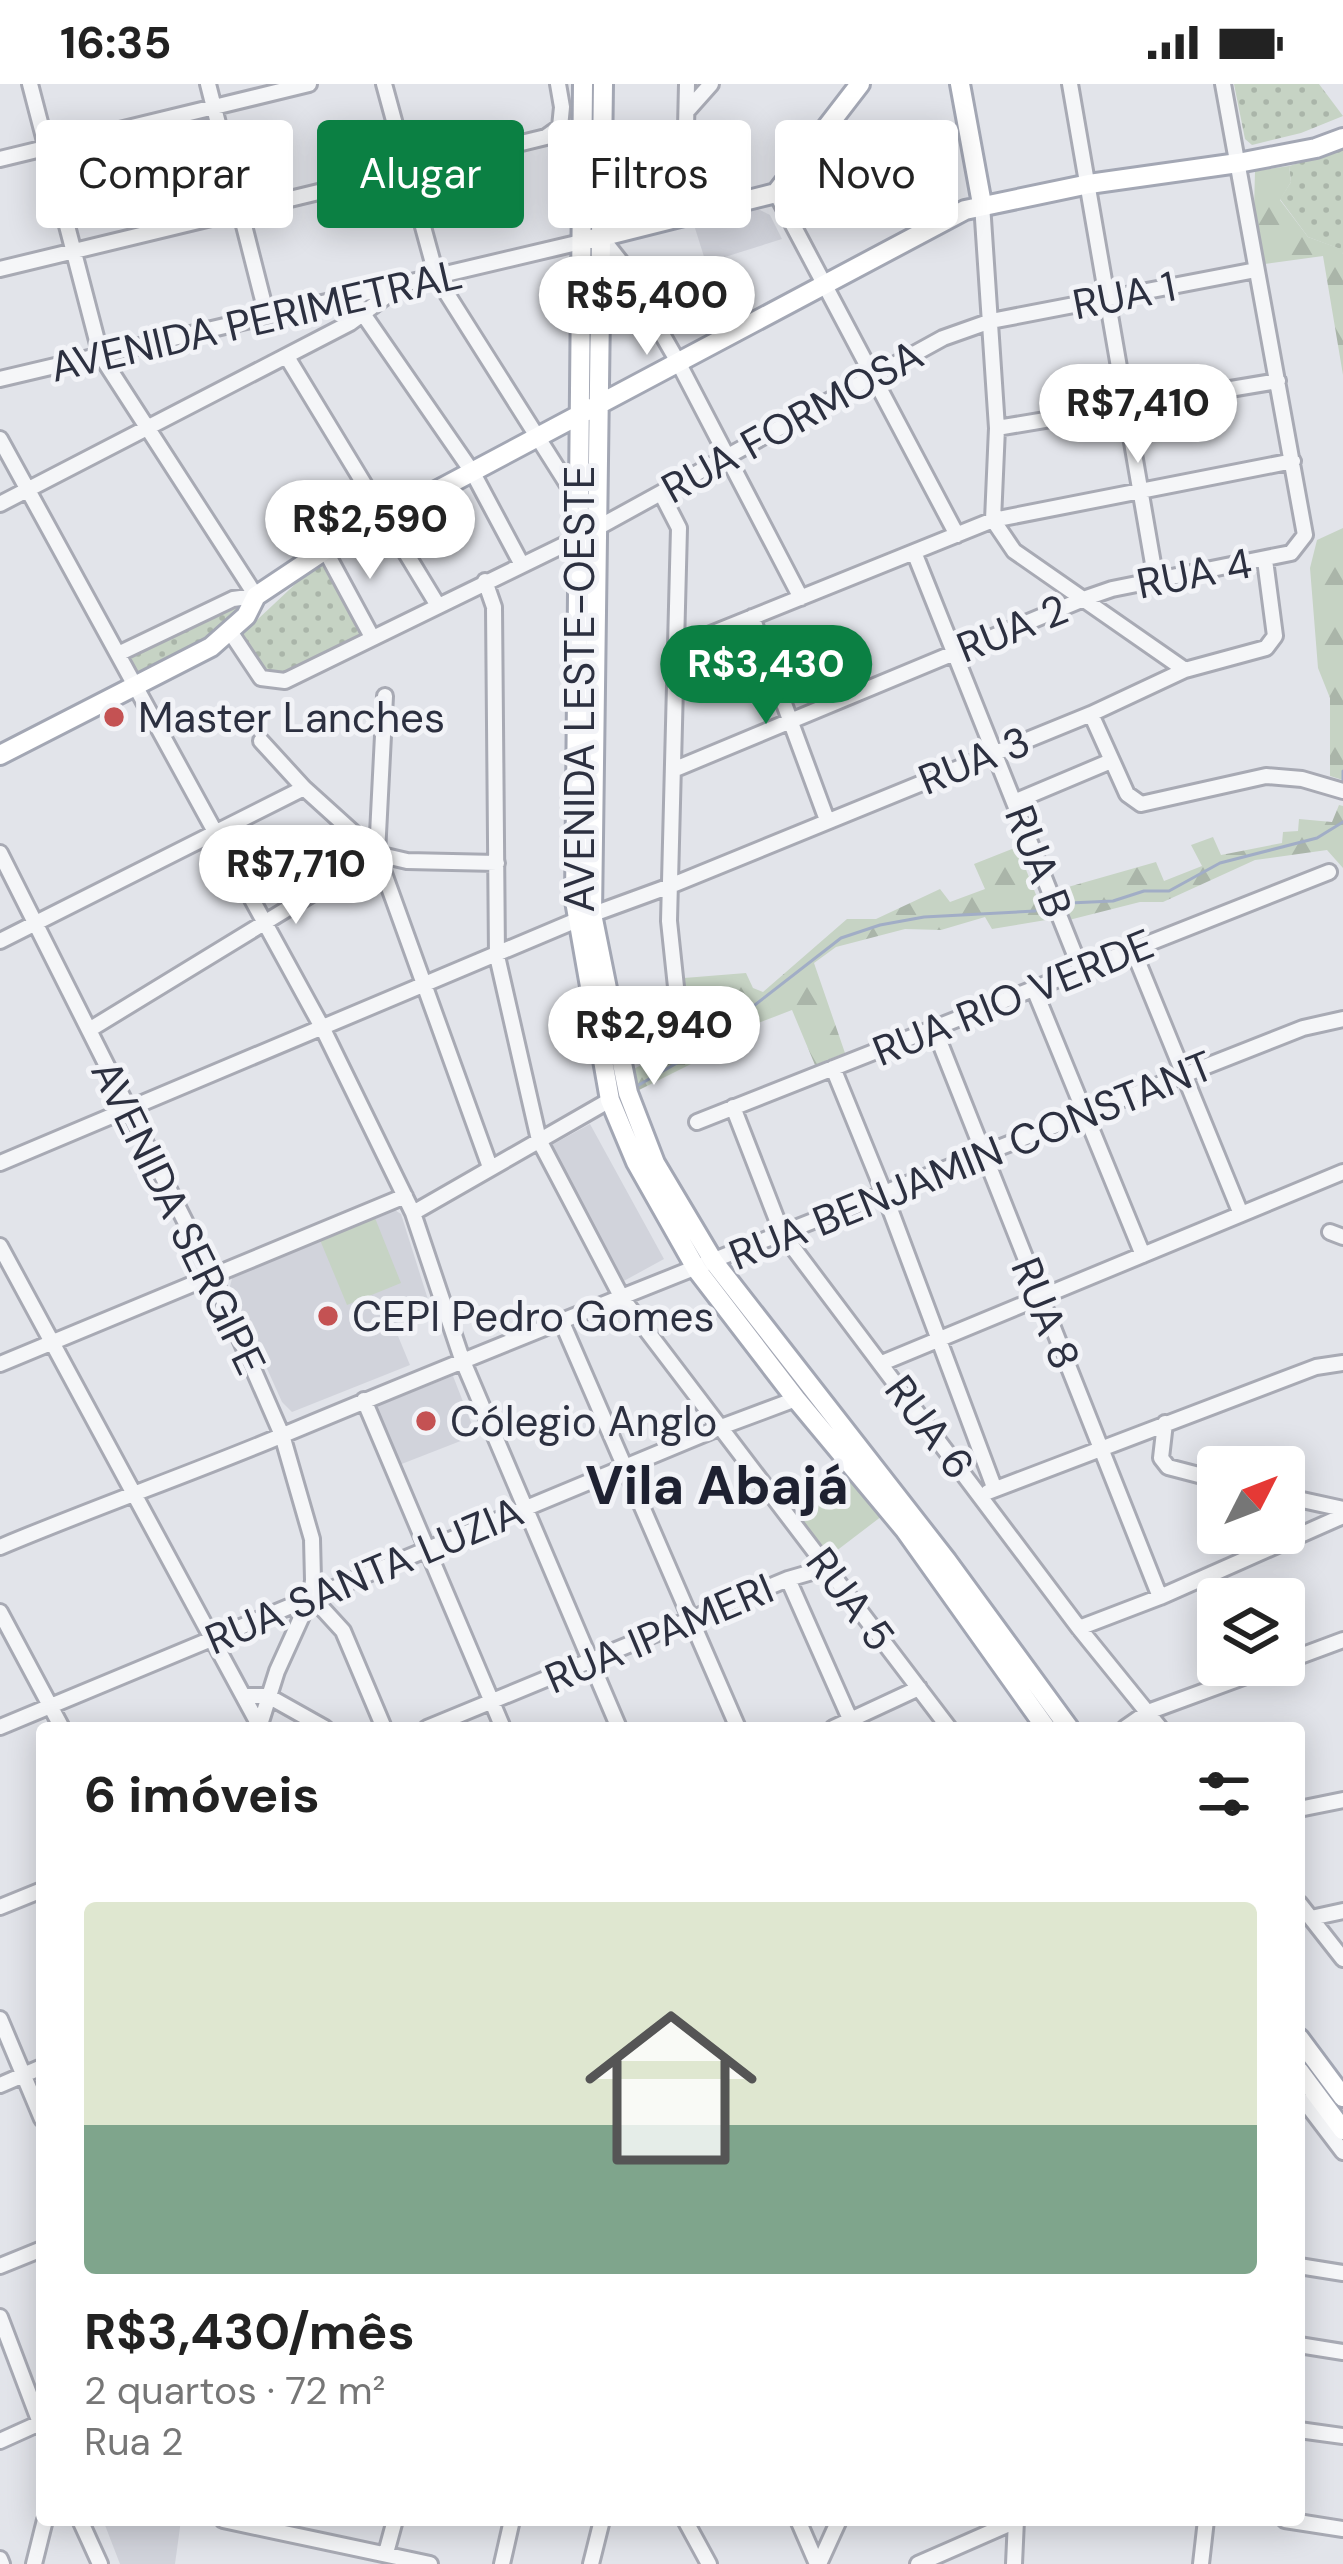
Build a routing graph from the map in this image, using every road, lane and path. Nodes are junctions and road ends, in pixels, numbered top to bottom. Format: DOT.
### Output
graph roads {
  1 [pos="30,84"];
  2 [pos="208,84"];
  3 [pos="309,84"];
  4 [pos="384,84"];
  5 [pos="558,84"];
  6 [pos="583,84"];
  7 [pos="603,84"];
  8 [pos="687,84"];
  9 [pos="710,84"];
  10 [pos="860,84"];
  11 [pos="960,84"];
  12 [pos="1070,84"];
  13 [pos="1223,84"];
  14 [pos="214,107"];
  15 [pos="687,111"];
  16 [pos="39,120"];
  17 [pos="161,120"];
  18 [pos="217,120"];
  19 [pos="393,120"];
  20 [pos="687,120"];
  21 [pos="833,120"];
  22 [pos="1343,138"];
  23 [pos="524,142"];
  24 [pos="36,150"];
  25 [pos="0,159"];
  26 [pos="1238,163"];
  27 [pos="1089,184"];
  28 [pos="982,204"];
  29 [pos="67,228"];
  30 [pos="169,228"];
  31 [pos="244,228"];
  32 [pos="423,228"];
  33 [pos="638,228"];
  34 [pos="794,228"];
  35 [pos="591,240"];
  36 [pos="73,251"];
  37 [pos="0,268"];
  38 [pos="1256,270"];
  39 [pos="437,278"];
  40 [pos="824,283"];
  41 [pos="400,285"];
  42 [pos="350,296"];
  43 [pos="1108,298"];
  44 [pos="364,314"];
  45 [pos="267,316"];
  46 [pos="991,321"];
  47 [pos="101,356"];
  48 [pos="286,357"];
  49 [pos="678,362"];
  50 [pos="872,374"];
  51 [pos="0,379"];
  52 [pos="1278,381"];
  53 [pos="601,404"];
  54 [pos="1127,406"];
  55 [pos="579,416"];
  56 [pos="147,428"];
  57 [pos="997,428"];
  58 [pos="538,438"];
  59 [pos="0,439"];
  60 [pos="727,456"];
  61 [pos="1293,461"];
  62 [pos="472,473"];
  63 [pos="28,490"];
  64 [pos="1141,490"];
  65 [pos="661,493"];
  66 [pos="578,501"];
  67 [pos="0,504"];
  68 [pos="387,517"];
  69 [pos="993,520"];
  70 [pos="597,528"];
  71 [pos="957,535"];
  72 [pos="578,538"];
  73 [pos="325,550"];
  74 [pos="914,552"];
  75 [pos="1265,560"];
  76 [pos="521,563"];
  77 [pos="485,581"];
  78 [pos="1156,581"];
  79 [pos="256,596"];
  80 [pos="801,598"];
  81 [pos="1086,598"];
  82 [pos="437,604"];
  83 [pos="752,617"];
  84 [pos="231,632"];
  85 [pos="372,637"];
  86 [pos="676,647"];
  87 [pos="955,652"];
  88 [pos="118,654"];
  89 [pos="1185,670"];
  90 [pos="136,686"];
  91 [pos="385,696"];
  92 [pos="1091,714"];
  93 [pos="790,721"];
  94 [pos="261,741"];
  95 [pos="996,750"];
  96 [pos="0,755"];
  97 [pos="1111,761"];
  98 [pos="673,770"];
  99 [pos="304,788"];
  100 [pos="1343,791"];
  101 [pos="1016,801"];
  102 [pos="827,820"];
  103 [pos="216,834"];
  104 [pos="0,854"];
  105 [pos="377,854"];
  106 [pos="497,863"];
  107 [pos="1329,872"];
  108 [pos="670,886"];
  109 [pos="584,917"];
  110 [pos="35,923"];
  111 [pos="265,923"];
  112 [pos="0,940"];
  113 [pos="1133,950"];
  114 [pos="497,956"];
  115 [pos="1081,970"];
  116 [pos="424,987"];
  117 [pos="1034,989"];
  118 [pos="1343,1019"];
  119 [pos="934,1028"];
  120 [pos="322,1029"];
  121 [pos="89,1030"];
  122 [pos="680,1034"];
  123 [pos="833,1068"];
  124 [pos="1185,1075"];
  125 [pos="610,1100"];
  126 [pos="733,1108"];
  127 [pos="129,1109"];
  128 [pos="1085,1114"];
  129 [pos="697,1122"];
  130 [pos="539,1140"];
  131 [pos="982,1154"];
  132 [pos="0,1163"];
  133 [pos="490,1167"];
  134 [pos="1343,1172"];
  135 [pos="884,1193"];
  136 [pos="405,1196"];
  137 [pos="413,1213"];
  138 [pos="1241,1214"];
  139 [pos="782,1233"];
  140 [pos="0,1246"];
  141 [pos="1142,1255"];
  142 [pos="705,1266"];
  143 [pos="213,1277"];
  144 [pos="622,1298"];
  145 [pos="1040,1298"];
  146 [pos="561,1320"];
  147 [pos="939,1340"];
  148 [pos="54,1342"];
  149 [pos="462,1359"];
  150 [pos="882,1363"];
  151 [pos="1343,1363"];
  152 [pos="0,1364"];
  153 [pos="796,1399"];
  154 [pos="364,1400"];
  155 [pos="1165,1423"];
  156 [pos="721,1427"];
  157 [pos="283,1435"];
  158 [pos="1100,1448"];
  159 [pos="624,1467"];
  160 [pos="1197,1475"];
  161 [pos="133,1491"];
  162 [pos="988,1492"];
  163 [pos="1305,1502"];
  164 [pos="525,1508"];
  165 [pos="1343,1513"];
  166 [pos="0,1547"];
  167 [pos="427,1548"];
  168 [pos="826,1568"];
  169 [pos="788,1580"];
  170 [pos="311,1596"];
  171 [pos="1160,1597"];
  172 [pos="275,1611"];
  173 [pos="0,1612"];
  174 [pos="691,1620"];
  175 [pos="1079,1628"];
  176 [pos="292,1636"];
  177 [pos="213,1638"];
  178 [pos="1343,1640"];
  179 [pos="1305,1654"];
  180 [pos="591,1662"];
  181 [pos="1220,1686"];
  182 [pos="919,1688"];
  183 [pos="244,1696"];
  184 [pos="268,1696"];
  185 [pos="492,1702"];
  186 [pos="51,1706"];
  187 [pos="1148,1712"];
  188 [pos="59,1722"];
  189 [pos="257,1722"];
  190 [pos="261,1722"];
  191 [pos="314,1722"];
  192 [pos="381,1722"];
  193 [pos="442,1722"];
  194 [pos="500,1722"];
  195 [pos="616,1722"];
  196 [pos="735,1722"];
  197 [pos="851,1722"];
  198 [pos="856,1722"];
  199 [pos="944,1722"];
  200 [pos="1042,1722"];
  201 [pos="1065,1722"];
  202 [pos="1134,1722"];
  203 [pos="1156,1722"];
  204 [pos="0,1727"];
  205 [pos="1343,1800"];
  206 [pos="1305,1808"];
  207 [pos="36,1892"];
  208 [pos="0,1907"];
  209 [pos="1305,1910"];
  210 [pos="1343,1911"];
  211 [pos="1311,1918"];
  212 [pos="1343,1959"];
  213 [pos="0,2018"];
  214 [pos="1305,2052"];
  215 [pos="36,2070"];
  216 [pos="24,2075"];
  217 [pos="0,2085"];
  218 [pos="1323,2094"];
  219 [pos="36,2104"];
  220 [pos="1343,2130"];
  221 [pos="1343,2152"];
  222 [pos="36,2251"];
  223 [pos="0,2266"];
  224 [pos="1305,2267"];
  225 [pos="1343,2273"];
  226 [pos="0,2317"];
  227 [pos="1305,2346"];
  228 [pos="1343,2352"];
  229 [pos="36,2411"];
  230 [pos="36,2426"];
  231 [pos="1305,2432"];
  232 [pos="1343,2436"];
  233 [pos="0,2441"];
  234 [pos="1305,2523"];
  235 [pos="44,2526"];
  236 [pos="83,2526"];
  237 [pos="253,2526"];
  238 [pos="393,2526"];
  239 [pos="511,2526"];
  240 [pos="600,2526"];
  241 [pos="688,2526"];
  242 [pos="801,2526"];
  243 [pos="836,2526"];
  244 [pos="1003,2526"];
  245 [pos="1015,2526"];
  246 [pos="1205,2526"];
  247 [pos="1343,2529"];
  248 [pos="386,2553"];
  249 [pos="1012,2562"];
  250 [pos="34,2564"];
  251 [pos="100,2564"];
  252 [pos="430,2564"];
  253 [pos="502,2564"];
  254 [pos="591,2564"];
  255 [pos="709,2564"];
  256 [pos="818,2564"];
  257 [pos="918,2564"];
  258 [pos="1202,2564"];
  1 -- 16 [label="street"];
  2 -- 14 [label="street"];
  3 -- 14 [label="street"];
  4 -- 19 [label="street"];
  5 -- 23 [label="street"];
  6 -- 35 [label="main road, AVENIDA LESTE-OESTE"];
  7 -- 35 [label="main road, AVENIDA LESTE-OESTE"];
  8 -- 15 [label="street"];
  9 -- 15 [label="street"];
  10 -- 21 [label="main road"];
  11 -- 28 [label="main road"];
  12 -- 27 [label="street"];
  13 -- 26 [label="street"];
  14 -- 17 [label="street"];
  14 -- 18 [label="street"];
  15 -- 20 [label="street"];
  22 -- 26 [label="main road"];
  24 -- 25 [label="street"];
  26 -- 27 [label="main road"];
  26 -- 38 [label="street"];
  27 -- 28 [label="main road"];
  27 -- 43 [label="street"];
  28 -- 40 [label="main road"];
  28 -- 46 [label="street"];
  29 -- 36 [label="street"];
  30 -- 36 [label="street"];
  31 -- 45 [label="street"];
  32 -- 39 [label="street"];
  33 -- 35 [label="main road"];
  34 -- 40 [label="street"];
  35 -- 39 [label="street, AVENIDA PERIMETRAL"];
  35 -- 49 [label="street"];
  35 -- 53 [label="main road, AVENIDA LESTE-OESTE"];
  35 -- 55 [label="main road, AVENIDA LESTE-OESTE"];
  36 -- 37 [label="street"];
  36 -- 47 [label="street"];
  38 -- 43 [label="street, RUA 1"];
  38 -- 52 [label="street"];
  39 -- 41 [label="street, AVENIDA PERIMETRAL"];
  39 -- 58 [label="street"];
  40 -- 49 [label="main road"];
  40 -- 50 [label="street"];
  41 -- 42 [label="street, AVENIDA PERIMETRAL"];
  41 -- 44 [label="street"];
  42 -- 44 [label="street"];
  42 -- 45 [label="street, AVENIDA PERIMETRAL"];
  43 -- 46 [label="street, RUA 1"];
  43 -- 54 [label="street"];
  44 -- 48 [label="street"];
  44 -- 62 [label="street"];
  45 -- 47 [label="street, AVENIDA PERIMETRAL"];
  46 -- 50 [label="street, RUA FORMOSA"];
  46 -- 57 [label="street"];
  47 -- 51 [label="street, AVENIDA PERIMETRAL"];
  47 -- 56 [label="street"];
  48 -- 56 [label="street"];
  48 -- 68 [label="street"];
  49 -- 53 [label="main road"];
  49 -- 60 [label="street"];
  50 -- 60 [label="street, RUA FORMOSA"];
  50 -- 71 [label="street"];
  52 -- 54 [label="street"];
  52 -- 61 [label="street"];
  53 -- 55 [label="main road"];
  53 -- 70 [label="main road, AVENIDA LESTE-OESTE"];
  54 -- 57 [label="street"];
  54 -- 64 [label="street"];
  55 -- 58 [label="main road"];
  55 -- 66 [label="main road, AVENIDA LESTE-OESTE"];
  56 -- 63 [label="street"];
  56 -- 79 [label="street"];
  57 -- 69 [label="street"];
  58 -- 62 [label="main road"];
  58 -- 66 [label="street"];
  59 -- 63 [label="street"];
  60 -- 65 [label="street, RUA FORMOSA"];
  60 -- 80 [label="street"];
  61 -- 64 [label="street"];
  61 -- 75 [label="street, RUA 4"];
  62 -- 68 [label="main road"];
  62 -- 76 [label="street"];
  63 -- 67 [label="street"];
  63 -- 88 [label="street"];
  64 -- 69 [label="street"];
  64 -- 78 [label="street"];
  65 -- 70 [label="street, RUA FORMOSA"];
  65 -- 86 [label="street"];
  66 -- 72 [label="main road, AVENIDA LESTE-OESTE"];
  68 -- 73 [label="main road"];
  68 -- 82 [label="street"];
  69 -- 71 [label="street"];
  69 -- 81 [label="street"];
  70 -- 109 [label="main road, AVENIDA LESTE-OESTE"];
  71 -- 74 [label="street"];
  72 -- 76 [label="street"];
  72 -- 109 [label="main road, AVENIDA LESTE-OESTE"];
  73 -- 79 [label="main road"];
  73 -- 85 [label="street"];
  74 -- 80 [label="street"];
  74 -- 87 [label="street, RUA B"];
  75 -- 78 [label="street, RUA 4"];
  75 -- 89 [label="street, RUA 3"];
  76 -- 77 [label="street"];
  77 -- 82 [label="street"];
  77 -- 106 [label="street, RUA 5"];
  78 -- 81 [label="street, RUA 4"];
  79 -- 84 [label="main road"];
  79 -- 88 [label="street"];
  80 -- 83 [label="street"];
  81 -- 87 [label="street, RUA 2"];
  81 -- 89 [label="street"];
  82 -- 85 [label="street"];
  83 -- 86 [label="street"];
  83 -- 93 [label="street"];
  84 -- 85 [label="street"];
  84 -- 90 [label="main road"];
  86 -- 98 [label="street"];
  87 -- 93 [label="street, RUA 2"];
  87 -- 95 [label="street, RUA B"];
  88 -- 90 [label="street"];
  89 -- 92 [label="street, RUA 3"];
  90 -- 96 [label="main road"];
  90 -- 103 [label="street"];
  91 -- 105 [label="street"];
  92 -- 95 [label="street, RUA 3"];
  92 -- 97 [label="street"];
  93 -- 98 [label="street, RUA 2"];
  93 -- 102 [label="street"];
  94 -- 99 [label="street"];
  95 -- 101 [label="street, RUA B"];
  95 -- 102 [label="street, RUA 3"];
  97 -- 100 [label="street"];
  97 -- 101 [label="street"];
  98 -- 108 [label="street"];
  99 -- 103 [label="street"];
  99 -- 105 [label="street"];
  101 -- 115 [label="street, RUA B"];
  102 -- 108 [label="street, RUA 3"];
  103 -- 110 [label="street"];
  103 -- 111 [label="street"];
  104 -- 110 [label="street, AVENIDA SERGIPE"];
  105 -- 106 [label="street"];
  105 -- 111 [label="street"];
  105 -- 116 [label="street"];
  106 -- 114 [label="street, RUA 5"];
  107 -- 113 [label="street, RUA RIO VERDE"];
  108 -- 109 [label="street, RUA 3"];
  108 -- 122 [label="street"];
  109 -- 114 [label="street, RUA 3"];
  109 -- 125 [label="main road, AVENIDA LESTE-OESTE"];
  109 -- 142 [label="main road, AVENIDA LESTE-OESTE"];
  110 -- 112 [label="street"];
  110 -- 121 [label="street, AVENIDA SERGIPE"];
  111 -- 120 [label="street"];
  111 -- 121 [label="street"];
  113 -- 115 [label="street, RUA RIO VERDE"];
  113 -- 124 [label="street"];
  114 -- 116 [label="street, RUA 3"];
  114 -- 130 [label="street, RUA 5"];
  115 -- 117 [label="street, RUA RIO VERDE"];
  116 -- 120 [label="street, RUA 3"];
  116 -- 133 [label="street"];
  117 -- 119 [label="street, RUA RIO VERDE"];
  117 -- 128 [label="street"];
  118 -- 124 [label="street, RUA BENJAMIN CONSTANT"];
  119 -- 123 [label="street, RUA RIO VERDE"];
  119 -- 131 [label="street, RUA 8"];
  120 -- 127 [label="street, RUA 3"];
  120 -- 136 [label="street"];
  121 -- 127 [label="street, AVENIDA SERGIPE"];
  123 -- 126 [label="street, RUA RIO VERDE"];
  123 -- 135 [label="street"];
  124 -- 128 [label="street, RUA BENJAMIN CONSTANT"];
  124 -- 138 [label="street"];
  125 -- 130 [label="street"];
  125 -- 142 [label="main road, AVENIDA LESTE-OESTE"];
  126 -- 129 [label="street, RUA RIO VERDE"];
  126 -- 139 [label="street, RUA 6"];
  127 -- 132 [label="street, RUA 3"];
  127 -- 143 [label="street, AVENIDA SERGIPE"];
  128 -- 131 [label="street, RUA BENJAMIN CONSTANT"];
  128 -- 141 [label="street"];
  130 -- 133 [label="street"];
  130 -- 144 [label="street, RUA 5"];
  131 -- 135 [label="street, RUA BENJAMIN CONSTANT"];
  131 -- 145 [label="street, RUA 8"];
  133 -- 137 [label="street"];
  134 -- 138 [label="street"];
  135 -- 139 [label="street, RUA BENJAMIN CONSTANT"];
  135 -- 147 [label="street"];
  136 -- 137 [label="street"];
  136 -- 143 [label="street"];
  137 -- 149 [label="street"];
  138 -- 141 [label="street"];
  139 -- 142 [label="street, RUA BENJAMIN CONSTANT"];
  139 -- 150 [label="street, RUA 6"];
  140 -- 148 [label="street"];
  141 -- 145 [label="street"];
  142 -- 144 [label="street, RUA BENJAMIN CONSTANT"];
  142 -- 153 [label="main road, AVENIDA LESTE-OESTE"];
  142 -- 201 [label="main road, AVENIDA LESTE-OESTE"];
  143 -- 148 [label="street"];
  143 -- 157 [label="street, AVENIDA SERGIPE"];
  144 -- 146 [label="street, RUA BENJAMIN CONSTANT"];
  144 -- 156 [label="street, RUA 5"];
  145 -- 147 [label="street"];
  145 -- 158 [label="street, RUA 8"];
  146 -- 149 [label="street, RUA BENJAMIN CONSTANT"];
  146 -- 159 [label="street"];
  147 -- 150 [label="street"];
  147 -- 162 [label="street"];
  148 -- 152 [label="street"];
  148 -- 161 [label="street"];
  149 -- 154 [label="street, RUA BENJAMIN CONSTANT"];
  149 -- 164 [label="street"];
  150 -- 162 [label="street, RUA 6"];
  151 -- 155 [label="street"];
  153 -- 156 [label="street, RUA SANTA LUZIA"];
  153 -- 200 [label="main road, AVENIDA LESTE-OESTE"];
  154 -- 157 [label="street, RUA BENJAMIN CONSTANT"];
  154 -- 167 [label="street"];
  155 -- 158 [label="street"];
  155 -- 160 [label="street"];
  156 -- 159 [label="street, RUA SANTA LUZIA"];
  156 -- 168 [label="street, RUA 5"];
  157 -- 161 [label="street, RUA BENJAMIN CONSTANT"];
  157 -- 170 [label="street, AVENIDA SERGIPE"];
  158 -- 162 [label="street"];
  158 -- 171 [label="street, RUA 8"];
  159 -- 164 [label="street, RUA SANTA LUZIA"];
  159 -- 174 [label="street"];
  161 -- 166 [label="street, RUA BENJAMIN CONSTANT"];
  161 -- 177 [label="street"];
  162 -- 175 [label="street, RUA 6"];
  163 -- 165 [label="street"];
  164 -- 167 [label="street, RUA SANTA LUZIA"];
  164 -- 180 [label="street"];
  165 -- 171 [label="street"];
  167 -- 170 [label="street, RUA SANTA LUZIA"];
  167 -- 185 [label="street"];
  168 -- 169 [label="street, RUA IPAMERI"];
  168 -- 182 [label="street, RUA 5"];
  169 -- 174 [label="street, RUA IPAMERI"];
  169 -- 197 [label="street"];
  170 -- 172 [label="street, RUA SANTA LUZIA"];
  170 -- 176 [label="street"];
  170 -- 192 [label="street"];
  171 -- 175 [label="street"];
  172 -- 176 [label="street"];
  172 -- 177 [label="street, RUA SANTA LUZIA"];
  173 -- 186 [label="street"];
  174 -- 180 [label="street, RUA IPAMERI"];
  174 -- 196 [label="street"];
  175 -- 187 [label="street, RUA 6"];
  176 -- 184 [label="street"];
  177 -- 183 [label="street"];
  177 -- 186 [label="street, RUA SANTA LUZIA"];
  178 -- 179 [label="street"];
  180 -- 185 [label="street, RUA IPAMERI"];
  180 -- 195 [label="street"];
  181 -- 187 [label="street"];
  182 -- 198 [label="street"];
  182 -- 199 [label="street, RUA 5"];
  183 -- 184 [label="street"];
  183 -- 189 [label="street"];
  184 -- 190 [label="street"];
  184 -- 191 [label="street"];
  185 -- 193 [label="street, RUA IPAMERI"];
  185 -- 194 [label="street"];
  186 -- 188 [label="street"];
  186 -- 204 [label="street, RUA SANTA LUZIA"];
  187 -- 202 [label="street"];
  187 -- 203 [label="street, RUA 6"];
  205 -- 206 [label="street"];
  207 -- 208 [label="street"];
  209 -- 211 [label="street"];
  210 -- 211 [label="street"];
  211 -- 212 [label="street"];
  213 -- 216 [label="street"];
  214 -- 218 [label="main road"];
  215 -- 216 [label="street"];
  216 -- 217 [label="street"];
  216 -- 219 [label="street"];
  218 -- 220 [label="main road"];
  218 -- 221 [label="street"];
  222 -- 223 [label="street"];
  224 -- 225 [label="street"];
  226 -- 229 [label="street"];
  227 -- 228 [label="street"];
  230 -- 233 [label="street"];
  231 -- 232 [label="street"];
  234 -- 247 [label="street"];
  235 -- 250 [label="street"];
  236 -- 251 [label="street"];
  237 -- 248 [label="street"];
  238 -- 248 [label="street"];
  239 -- 253 [label="street"];
  240 -- 254 [label="street"];
  241 -- 255 [label="street"];
  242 -- 256 [label="street"];
  243 -- 256 [label="street"];
  244 -- 257 [label="street"];
  245 -- 249 [label="street"];
  246 -- 258 [label="street"];
  248 -- 252 [label="street"];
}
